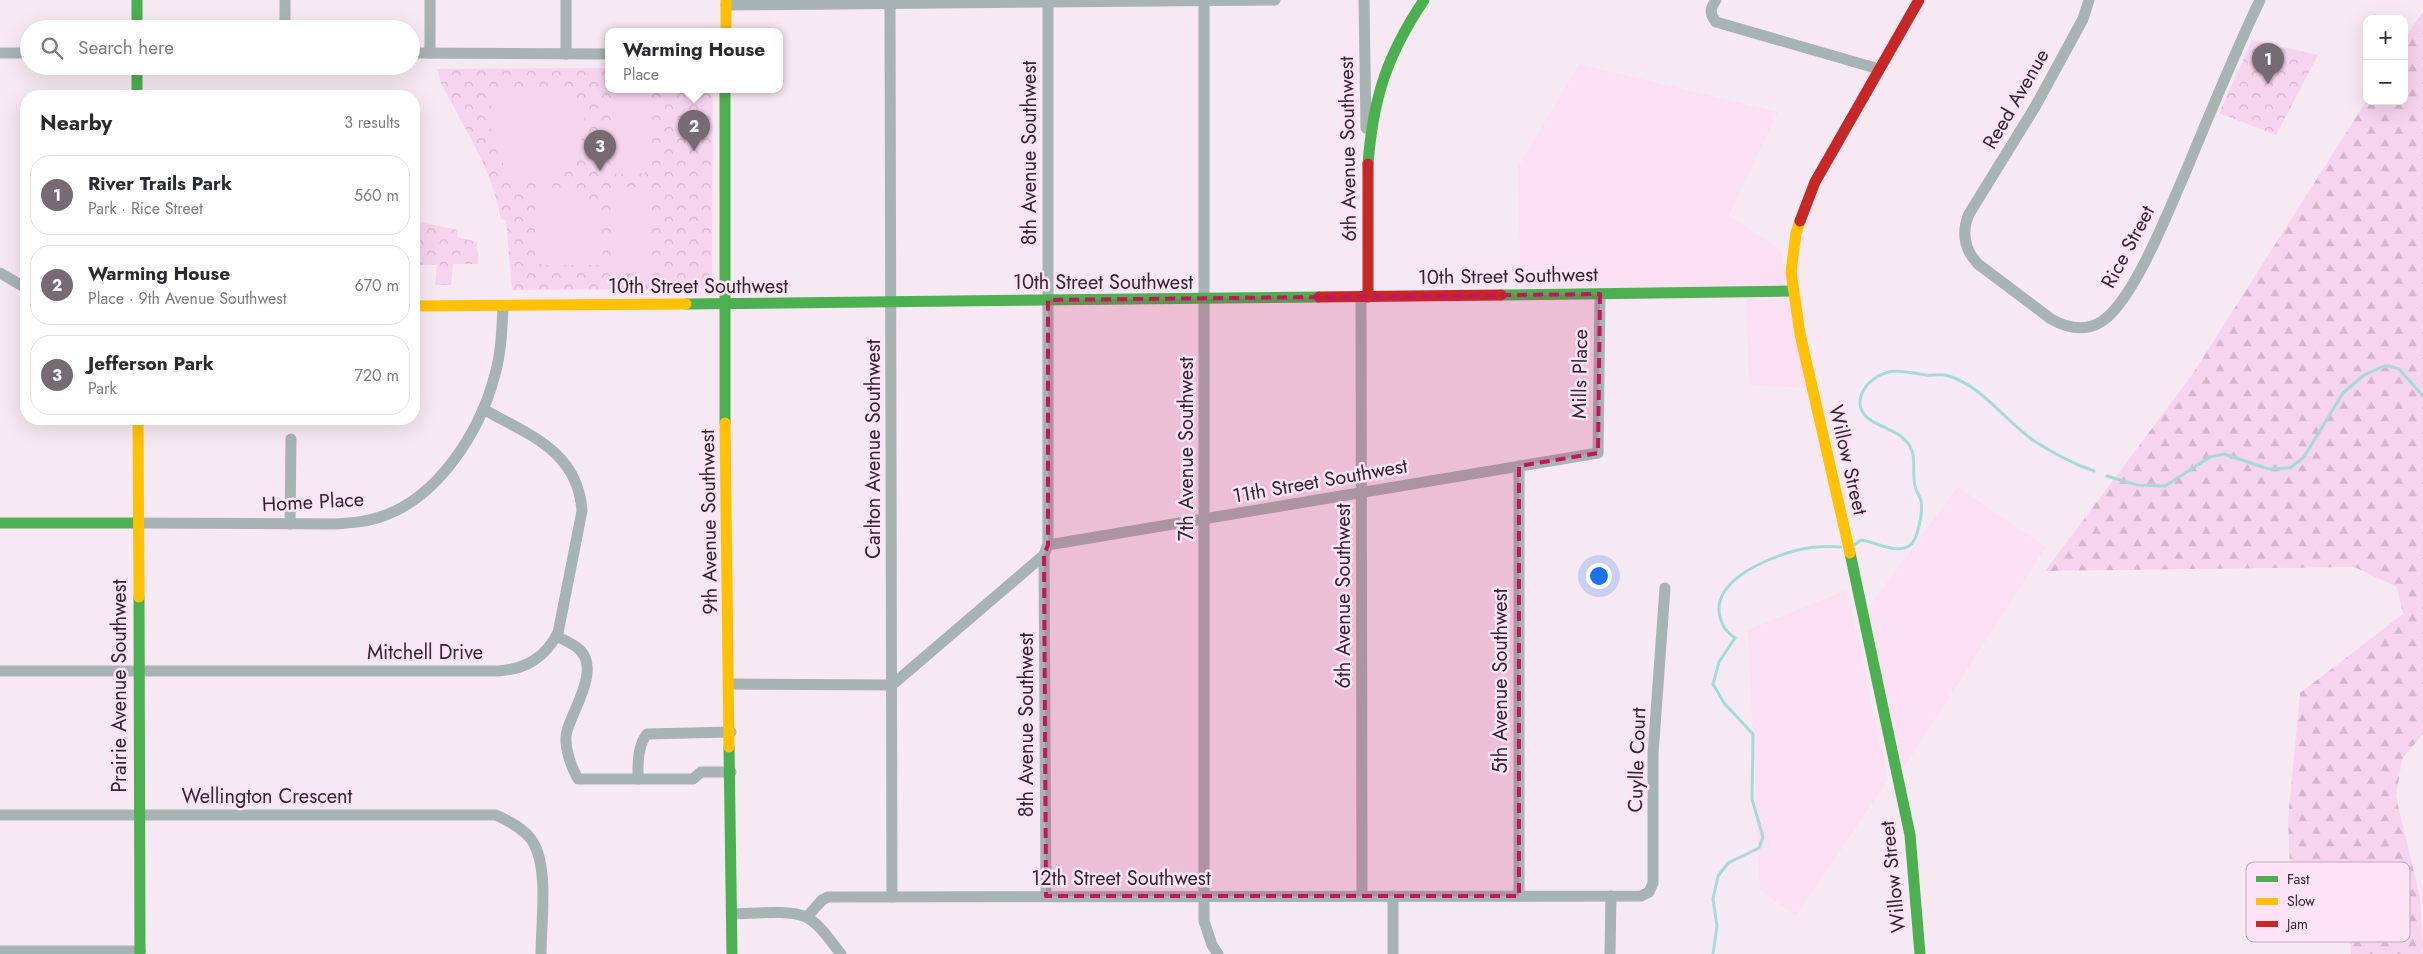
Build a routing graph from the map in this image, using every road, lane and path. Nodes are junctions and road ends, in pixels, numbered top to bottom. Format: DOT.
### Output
graph roads {
  1 [pos="137,0"];
  2 [pos="285,0"];
  3 [pos="430,0"];
  4 [pos="566,0"];
  5 [pos="1204,0"];
  6 [pos="1275,0"];
  7 [pos="1364,0"];
  8 [pos="1424,0"];
  9 [pos="1716,0"];
  10 [pos="1918,0"];
  11 [pos="2088,0"];
  12 [pos="1048,1"];
  13 [pos="2257,1"];
  14 [pos="726,2"];
  15 [pos="890,2"];
  16 [pos="137,20"];
  17 [pos="285,20"];
  18 [pos="726,28"];
  19 [pos="0,53"];
  20 [pos="20,53"];
  21 [pos="420,54"];
  22 [pos="430,54"];
  23 [pos="566,54"];
  24 [pos="605,54"];
  25 [pos="1879,69"];
  26 [pos="137,75"];
  27 [pos="137,90"];
  28 [pos="725,93"];
  29 [pos="1367,155"];
  30 [pos="1969,214"];
  31 [pos="0,273"];
  32 [pos="20,285"];
  33 [pos="1792,291"];
  34 [pos="1600,294"];
  35 [pos="1365,297"];
  36 [pos="1048,300"];
  37 [pos="1204,300"];
  38 [pos="891,303"];
  39 [pos="724,304"];
  40 [pos="420,306"];
  41 [pos="503,306"];
  42 [pos="483,409"];
  43 [pos="138,425"];
  44 [pos="291,439"];
  45 [pos="1598,453"];
  46 [pos="1519,466"];
  47 [pos="1362,493"];
  48 [pos="1204,519"];
  49 [pos="0,523"];
  50 [pos="138,524"];
  51 [pos="290,524"];
  52 [pos="1046,550"];
  53 [pos="1665,588"];
  54 [pos="556,636"];
  55 [pos="0,671"];
  56 [pos="138,671"];
  57 [pos="730,684"];
  58 [pos="892,685"];
  59 [pos="731,732"];
  60 [pos="731,772"];
  61 [pos="638,779"];
  62 [pos="138,814"];
  63 [pos="0,815"];
  64 [pos="1046,896"];
  65 [pos="1362,896"];
  66 [pos="1393,896"];
  67 [pos="1519,896"];
  68 [pos="1611,896"];
  69 [pos="892,897"];
  70 [pos="1204,897"];
  71 [pos="732,914"];
  72 [pos="807,918"];
  73 [pos="0,951"];
  74 [pos="140,952"];
  75 [pos="541,954"];
  76 [pos="732,954"];
  77 [pos="841,954"];
  78 [pos="1218,954"];
  79 [pos="1393,954"];
  80 [pos="1610,954"];
  81 [pos="1920,954"];
  1 -- 16 [label="street"];
  2 -- 17 [label="street"];
  3 -- 22 [label="street"];
  4 -- 23 [label="street"];
  5 -- 6 [label="street"];
  5 -- 12 [label="street"];
  5 -- 37 [label="street, 7th Avenue Southwest"];
  7 -- 29 [label="street, 6th Avenue Southwest"];
  8 -- 29 [label="street"];
  9 -- 25 [label="street"];
  10 -- 25 [label="street, Willow Street"];
  11 -- 30 [label="street, Reed Avenue"];
  12 -- 15 [label="street"];
  12 -- 36 [label="street, 8th Avenue Southwest"];
  13 -- 30 [label="street, Rice Street"];
  14 -- 15 [label="street"];
  14 -- 18 [label="street"];
  15 -- 38 [label="street, Carlton Avenue Southwest"];
  19 -- 20 [label="street"];
  21 -- 22 [label="street"];
  22 -- 23 [label="street"];
  23 -- 24 [label="street"];
  25 -- 33 [label="street, Willow Street"];
  26 -- 27 [label="street"];
  28 -- 39 [label="street, 9th Avenue Southwest"];
  29 -- 35 [label="street, 6th Avenue Southwest"];
  31 -- 32 [label="street"];
  33 -- 34 [label="street, 10th Street Southwest"];
  33 -- 81 [label="street, Willow Street"];
  34 -- 35 [label="street, 10th Street Southwest"];
  34 -- 45 [label="street, Mills Place"];
  35 -- 37 [label="street, 10th Street Southwest"];
  35 -- 47 [label="street, 6th Avenue Southwest"];
  36 -- 37 [label="street, 10th Street Southwest"];
  36 -- 38 [label="street, 10th Street Southwest"];
  36 -- 52 [label="street, 8th Avenue Southwest"];
  37 -- 48 [label="street, 7th Avenue Southwest"];
  38 -- 39 [label="street, 10th Street Southwest"];
  38 -- 58 [label="street, Carlton Avenue Southwest"];
  39 -- 41 [label="street, 10th Street Southwest"];
  39 -- 57 [label="street, 9th Avenue Southwest"];
  40 -- 41 [label="street, 10th Street Southwest"];
  41 -- 42 [label="street, Home Place"];
  42 -- 51 [label="street, Home Place"];
  42 -- 54 [label="street, Mitchell Drive"];
  43 -- 50 [label="street, Prairie Avenue Southwest"];
  44 -- 51 [label="street"];
  45 -- 46 [label="street, 11th Street Southwest"];
  46 -- 47 [label="street, 11th Street Southwest"];
  46 -- 67 [label="street, 5th Avenue Southwest"];
  47 -- 48 [label="street, 11th Street Southwest"];
  47 -- 65 [label="street, 6th Avenue Southwest"];
  48 -- 52 [label="street, 11th Street Southwest"];
  48 -- 70 [label="street, 7th Avenue Southwest"];
  49 -- 50 [label="street"];
  50 -- 51 [label="street, Home Place"];
  50 -- 56 [label="street, Prairie Avenue Southwest"];
  52 -- 58 [label="street"];
  52 -- 64 [label="street, 8th Avenue Southwest"];
  53 -- 68 [label="street, Cuylle Court"];
  54 -- 56 [label="street, Mitchell Drive"];
  54 -- 61 [label="street"];
  55 -- 56 [label="street, Mitchell Drive"];
  56 -- 62 [label="street, Prairie Avenue Southwest"];
  57 -- 58 [label="street"];
  57 -- 59 [label="street, 9th Avenue Southwest"];
  58 -- 69 [label="street, Carlton Avenue Southwest"];
  59 -- 60 [label="street, 9th Avenue Southwest"];
  59 -- 61 [label="street"];
  60 -- 61 [label="street"];
  60 -- 71 [label="street, 9th Avenue Southwest"];
  62 -- 63 [label="street, Wellington Crescent"];
  62 -- 74 [label="street, Prairie Avenue Southwest"];
  62 -- 75 [label="street, Wellington Crescent"];
  64 -- 69 [label="street, 12th Street Southwest"];
  64 -- 70 [label="street, 12th Street Southwest"];
  65 -- 66 [label="street, 12th Street Southwest"];
  65 -- 70 [label="street, 12th Street Southwest"];
  66 -- 67 [label="street, 12th Street Southwest"];
  66 -- 79 [label="street"];
  67 -- 68 [label="street, Cuylle Court"];
  68 -- 80 [label="street"];
  69 -- 72 [label="street, 12th Street Southwest"];
  70 -- 78 [label="street, 7th Avenue Southwest"];
  71 -- 72 [label="street"];
  71 -- 76 [label="street, 9th Avenue Southwest"];
  72 -- 77 [label="street"];
  73 -- 74 [label="street"];
}
